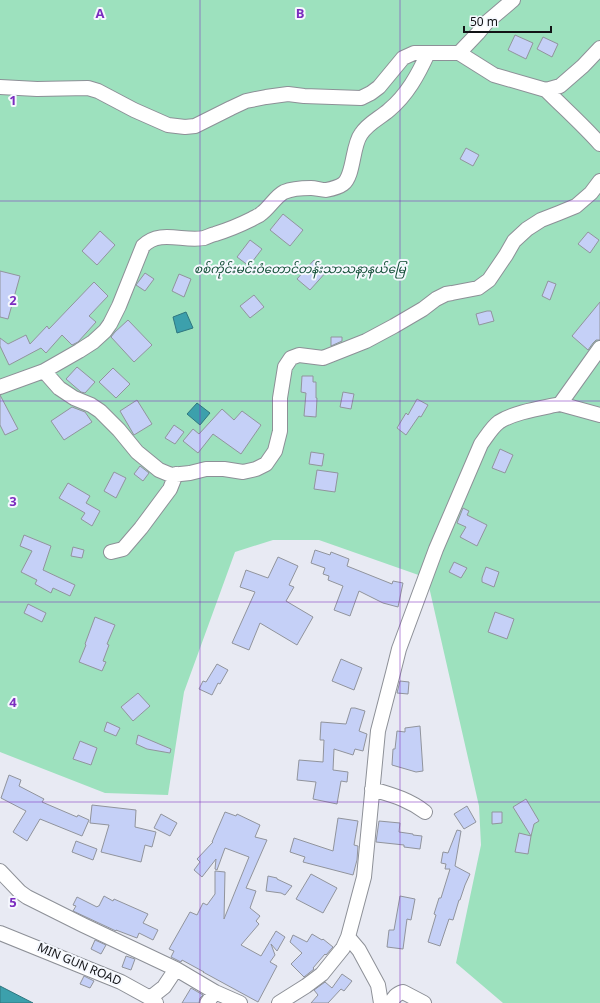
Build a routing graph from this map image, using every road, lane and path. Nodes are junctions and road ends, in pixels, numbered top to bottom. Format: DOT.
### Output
graph roads {
  1 [pos="513,0"];
  2 [pos="600,48"];
  3 [pos="428,53"];
  4 [pos="459,53"];
  5 [pos="0,87"];
  6 [pos="546,90"];
  7 [pos="600,144"];
  8 [pos="600,181"];
  9 [pos="600,348"];
  10 [pos="44,372"];
  11 [pos="0,387"];
  12 [pos="560,404"];
  13 [pos="600,415"];
  14 [pos="176,474"];
  15 [pos="111,552"];
  16 [pos="372,789"];
  17 [pos="425,812"];
  18 [pos="0,871"];
  19 [pos="0,933"];
  20 [pos="348,937"];
  21 [pos="176,969"];
  22 [pos="211,997"];
  23 [pos="153,1001"];
  24 [pos="240,1003"];
  25 [pos="279,1003"];
  26 [pos="381,1003"];
  27 [pos="391,1003"];
  28 [pos="424,1003"];
  1 -- 4 [label="street"];
  2 -- 6 [label="street"];
  3 -- 4 [label="street"];
  3 -- 5 [label="street"];
  3 -- 10 [label="street"];
  4 -- 6 [label="street"];
  6 -- 7 [label="street"];
  8 -- 14 [label="street"];
  9 -- 12 [label="street"];
  10 -- 11 [label="street"];
  10 -- 14 [label="street"];
  12 -- 13 [label="street"];
  12 -- 16 [label="street"];
  14 -- 15 [label="street"];
  16 -- 17 [label="street"];
  16 -- 20 [label="street"];
  18 -- 21 [label="street"];
  19 -- 23 [label="street, MIN GUN ROAD"];
  20 -- 25 [label="street"];
  20 -- 26 [label="street"];
  21 -- 22 [label="street"];
  21 -- 23 [label="street"];
  22 -- 24 [label="street"];
  27 -- 28 [label="street"];
}
